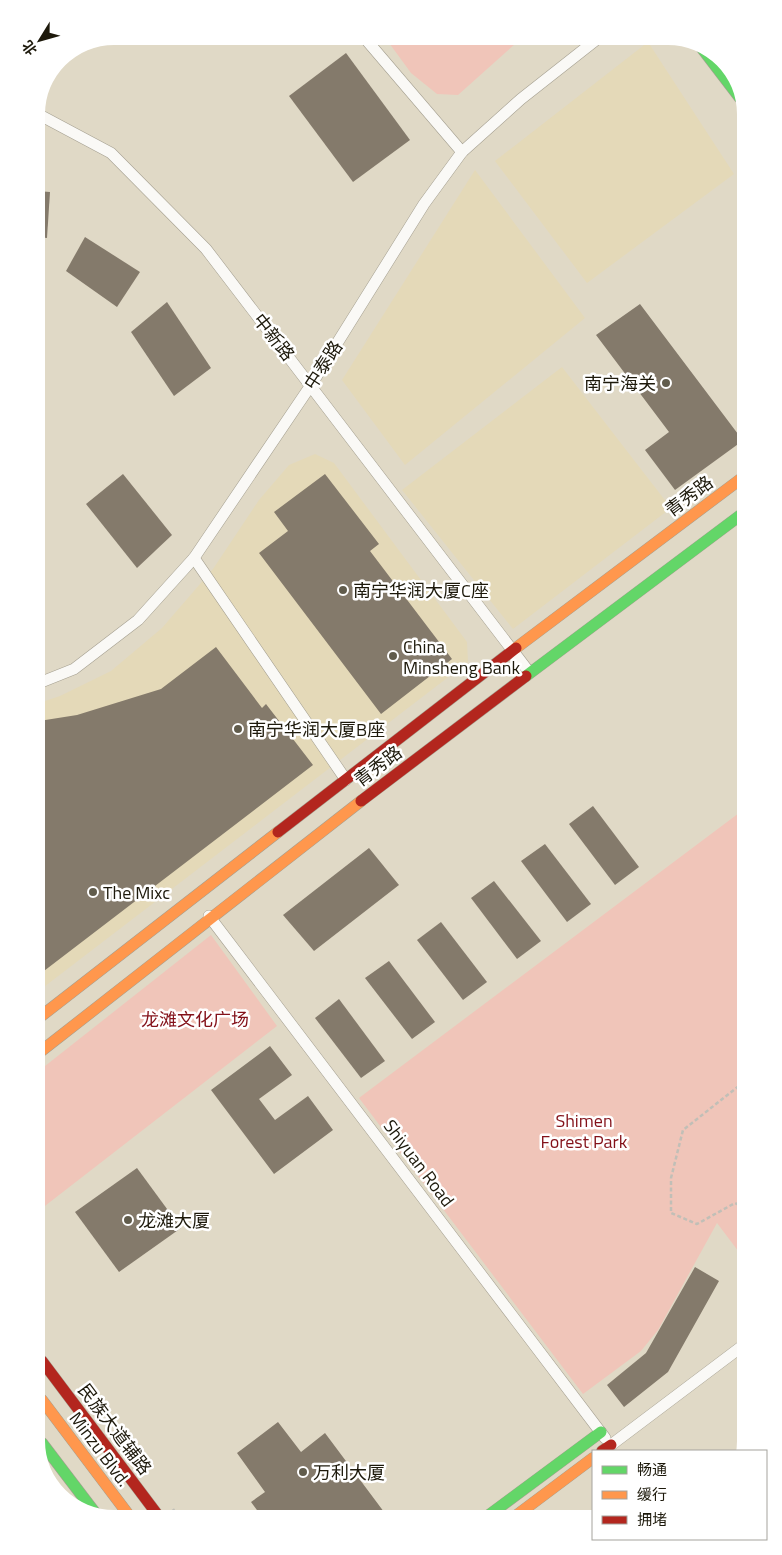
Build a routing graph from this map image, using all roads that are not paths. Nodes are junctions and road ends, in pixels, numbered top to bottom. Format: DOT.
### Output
graph roads {
  1 [pos="371,45"];
  2 [pos="590,45"];
  3 [pos="714,62"];
  4 [pos="731,86"];
  5 [pos="45,118"];
  6 [pos="462,152"];
  7 [pos="310,385"];
  8 [pos="737,482"];
  9 [pos="737,518"];
  10 [pos="194,558"];
  11 [pos="513,650"];
  12 [pos="530,672"];
  13 [pos="45,681"];
  14 [pos="346,780"];
  15 [pos="209,916"];
  16 [pos="45,1013"];
  17 [pos="45,1048"];
  18 [pos="737,1350"];
  19 [pos="45,1365"];
  20 [pos="45,1404"];
  21 [pos="600,1432"];
  22 [pos="46,1448"];
  23 [pos="609,1449"];
  24 [pos="592,1459"];
  25 [pos="89,1505"];
  26 [pos="125,1510"];
  27 [pos="154,1510"];
  28 [pos="496,1510"];
  29 [pos="524,1510"];
  1 -- 6 [label="street"];
  2 -- 6 [label="street, 中泰路"];
  3 -- 4 [label="main road"];
  5 -- 7 [label="street, 中新路"];
  6 -- 7 [label="street, 中泰路"];
  7 -- 10 [label="street, 中泰路"];
  7 -- 11 [label="street, 中新路"];
  8 -- 11 [label="main road, 青秀路"];
  9 -- 12 [label="main road, 青秀路"];
  10 -- 13 [label="street, 中泰路"];
  10 -- 14 [label="street"];
  11 -- 12 [label="street, 中新路"];
  11 -- 14 [label="main road, 青秀路"];
  12 -- 15 [label="main road, 青秀路"];
  14 -- 16 [label="main road, 青秀路"];
  15 -- 17 [label="main road, 青秀路"];
  15 -- 21 [label="street, Shiyuan Road"];
  18 -- 23 [label="street"];
  19 -- 27 [label="main road, 民族大道辅路"];
  20 -- 26 [label="main road, Minzu Blvd."];
  21 -- 23 [label="street, Shiyuan Road"];
  21 -- 28 [label="main road"];
  22 -- 25 [label="main road"];
  24 -- 29 [label="main road"];
}
